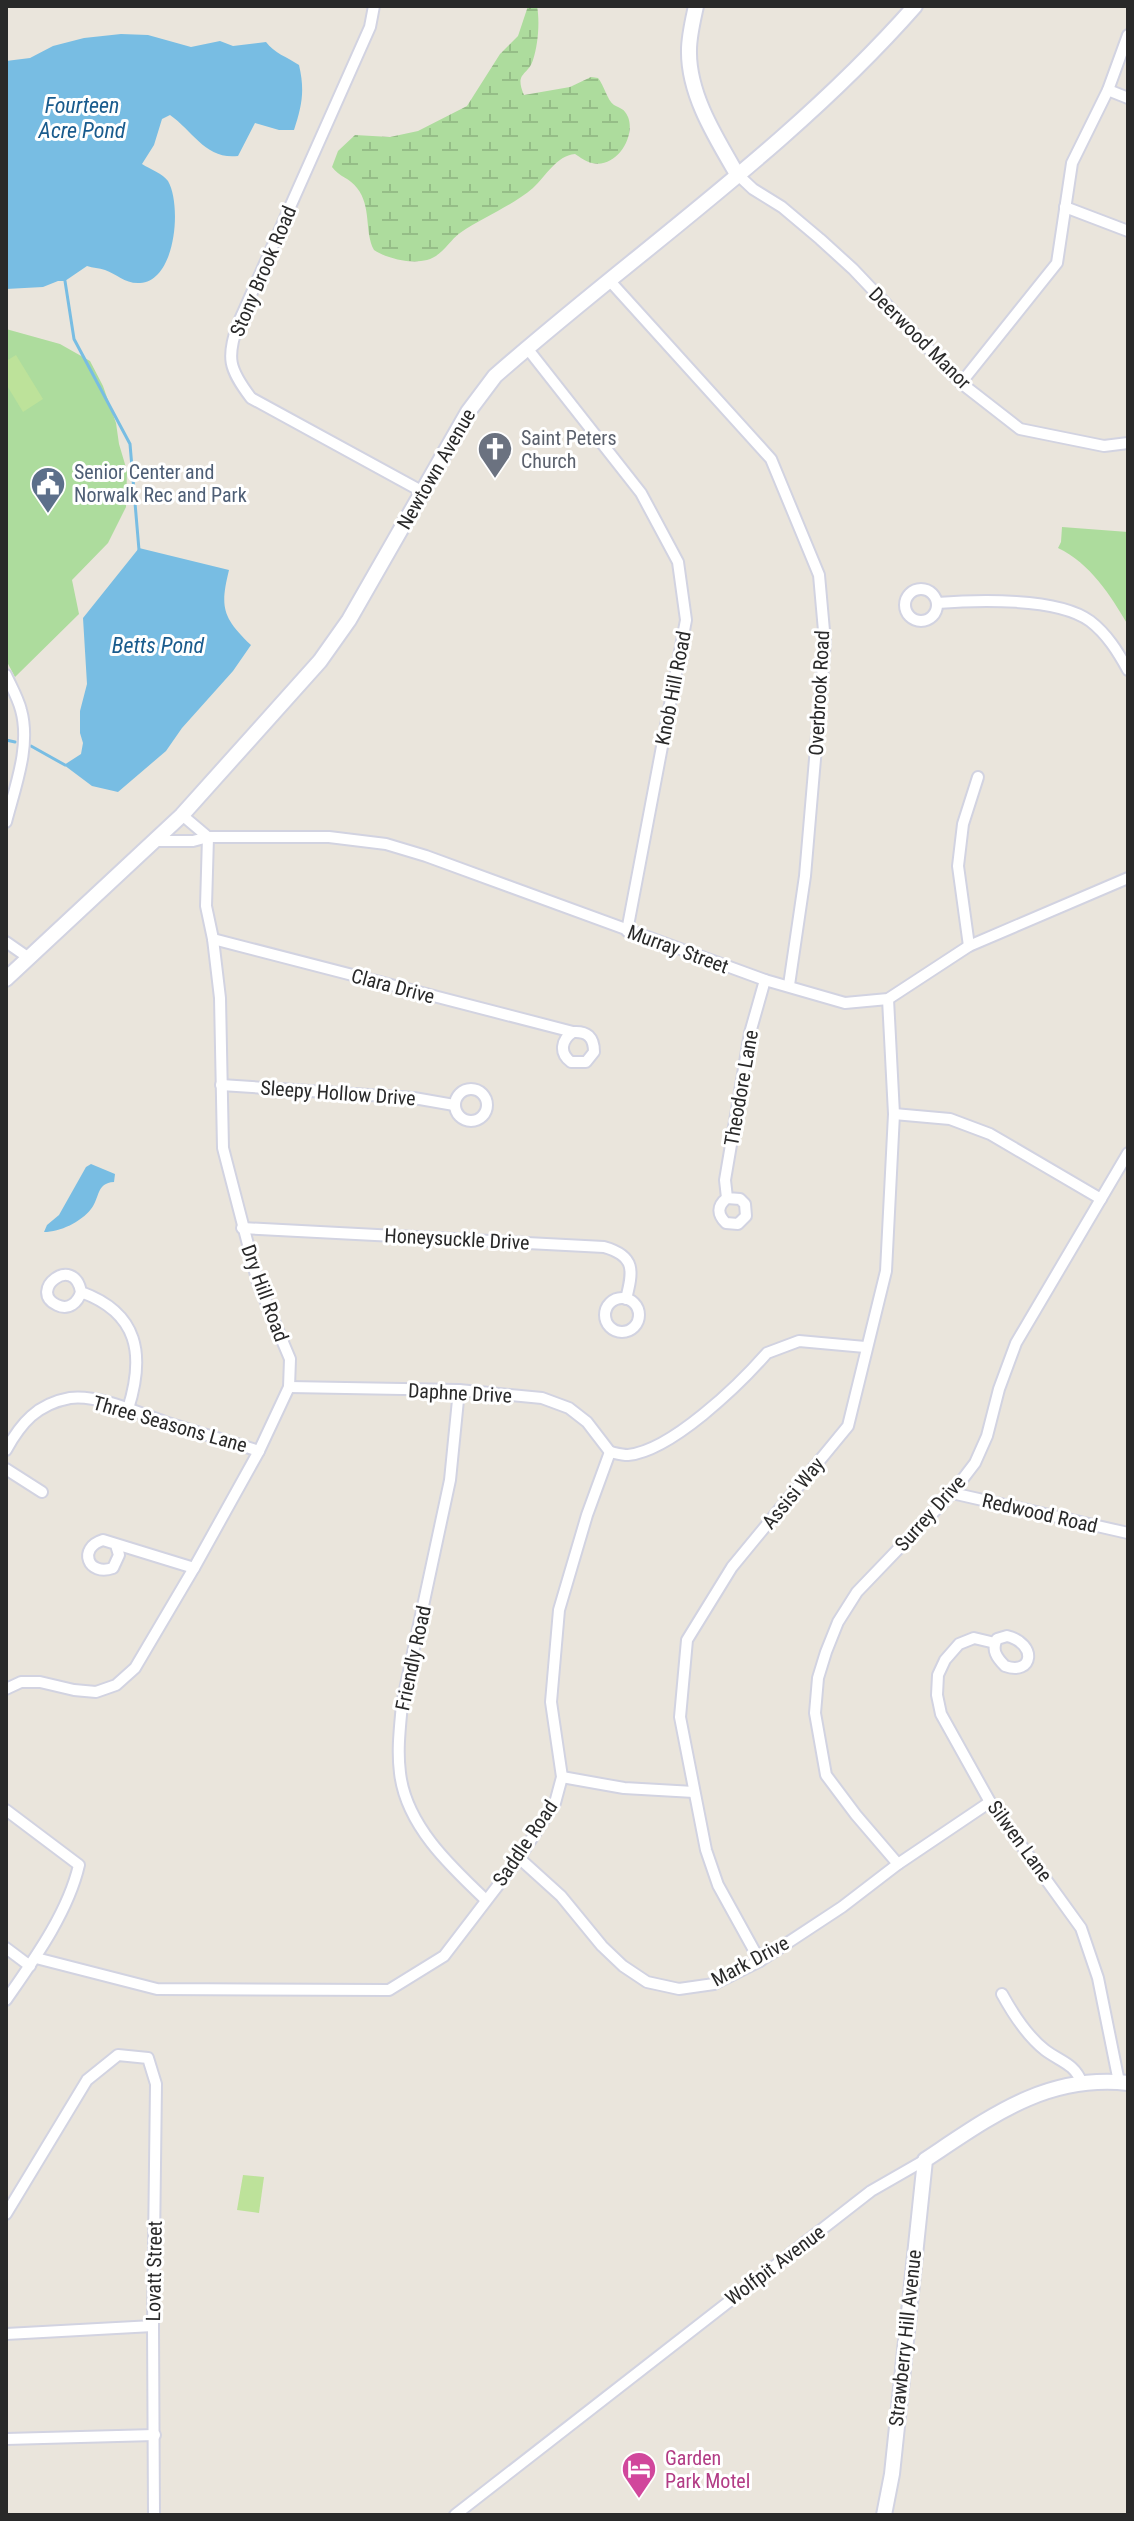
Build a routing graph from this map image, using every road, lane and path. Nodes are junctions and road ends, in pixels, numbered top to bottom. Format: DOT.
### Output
graph roads {
  1 [pos="374,6"];
  2 [pos="696,6"];
  3 [pos="915,6"];
  4 [pos="1128,35"];
  5 [pos="1108,90"];
  6 [pos="1128,98"];
  7 [pos="737,174"];
  8 [pos="1065,207"];
  9 [pos="1128,231"];
  10 [pos="609,280"];
  11 [pos="527,348"];
  12 [pos="961,383"];
  13 [pos="1128,443"];
  14 [pos="423,492"];
  15 [pos="937,603"];
  16 [pos="1128,670"];
  17 [pos="6,675"];
  18 [pos="978,777"];
  19 [pos="182,815"];
  20 [pos="6,822"];
  21 [pos="208,837"];
  22 [pos="154,841"];
  23 [pos="1128,878"];
  24 [pos="627,931"];
  25 [pos="213,939"];
  26 [pos="6,942"];
  27 [pos="969,946"];
  28 [pos="29,958"];
  29 [pos="6,979"];
  30 [pos="765,980"];
  31 [pos="789,985"];
  32 [pos="888,999"];
  33 [pos="573,1032"];
  34 [pos="221,1085"];
  35 [pos="454,1105"];
  36 [pos="894,1114"];
  37 [pos="1128,1153"];
  38 [pos="727,1198"];
  39 [pos="1101,1199"];
  40 [pos="242,1228"];
  41 [pos="81,1292"];
  42 [pos="626,1299"];
  43 [pos="865,1347"];
  44 [pos="289,1387"];
  45 [pos="459,1390"];
  46 [pos="128,1409"];
  47 [pos="6,1450"];
  48 [pos="259,1451"];
  49 [pos="610,1452"];
  50 [pos="6,1469"];
  51 [pos="42,1492"];
  52 [pos="952,1493"];
  53 [pos="1128,1533"];
  54 [pos="116,1545"];
  55 [pos="194,1568"];
  56 [pos="995,1643"];
  57 [pos="6,1689"];
  58 [pos="562,1777"];
  59 [pos="694,1792"];
  60 [pos="990,1802"];
  61 [pos="6,1810"];
  62 [pos="519,1858"];
  63 [pos="898,1864"];
  64 [pos="486,1900"];
  65 [pos="6,1948"];
  66 [pos="760,1961"];
  67 [pos="33,1962"];
  68 [pos="1002,1994"];
  69 [pos="6,2000"];
  70 [pos="1124,2082"];
  71 [pos="1082,2083"];
  72 [pos="925,2160"];
  73 [pos="6,2214"];
  74 [pos="153,2326"];
  75 [pos="6,2334"];
  76 [pos="155,2435"];
  77 [pos="6,2439"];
  78 [pos="154,2515"];
  79 [pos="455,2515"];
  80 [pos="884,2515"];
  1 -- 14 [label="street, Stony Brook Road"];
  2 -- 7 [label="main road"];
  3 -- 7 [label="main road, Newtown Avenue"];
  4 -- 5 [label="street"];
  5 -- 6 [label="street"];
  5 -- 8 [label="street"];
  7 -- 10 [label="main road, Newtown Avenue"];
  7 -- 12 [label="street, Deerwood Manor"];
  8 -- 9 [label="street"];
  8 -- 12 [label="street"];
  10 -- 11 [label="main road, Newtown Avenue"];
  10 -- 31 [label="street, Overbrook Road"];
  11 -- 14 [label="main road, Newtown Avenue"];
  11 -- 24 [label="street, Knob Hill Road"];
  12 -- 13 [label="street, Deerwood Manor"];
  14 -- 19 [label="main road, Newtown Avenue"];
  15 -- 16 [label="street"];
  17 -- 20 [label="street"];
  18 -- 27 [label="street"];
  19 -- 21 [label="street"];
  19 -- 22 [label="main road, Newtown Avenue"];
  21 -- 22 [label="street, Murray Street"];
  21 -- 24 [label="street, Murray Street"];
  21 -- 25 [label="street, Dry Hill Road"];
  22 -- 28 [label="main road, Newtown Avenue"];
  23 -- 27 [label="street, Murray Street"];
  24 -- 30 [label="street, Murray Street"];
  25 -- 33 [label="street, Clara Drive"];
  25 -- 34 [label="street, Dry Hill Road"];
  26 -- 28 [label="street"];
  27 -- 32 [label="street, Murray Street"];
  28 -- 29 [label="main road, Newtown Avenue"];
  30 -- 31 [label="street, Murray Street"];
  30 -- 38 [label="street, Theodore Lane"];
  31 -- 32 [label="street, Murray Street"];
  32 -- 36 [label="street, Assisi Way"];
  34 -- 35 [label="street, Sleepy Hollow Drive"];
  34 -- 40 [label="street, Dry Hill Road"];
  36 -- 39 [label="street"];
  36 -- 43 [label="street, Assisi Way"];
  37 -- 39 [label="street, Surrey Drive"];
  39 -- 52 [label="street, Surrey Drive"];
  40 -- 42 [label="street, Honeysuckle Drive"];
  40 -- 44 [label="street, Dry Hill Road"];
  41 -- 46 [label="street"];
  43 -- 49 [label="street"];
  43 -- 59 [label="street, Assisi Way"];
  44 -- 45 [label="street, Daphne Drive"];
  44 -- 48 [label="street"];
  45 -- 49 [label="street, Daphne Drive"];
  45 -- 64 [label="street, Friendly Road"];
  46 -- 47 [label="street, Three Seasons Lane"];
  46 -- 48 [label="street, Three Seasons Lane"];
  48 -- 55 [label="street"];
  49 -- 58 [label="street, Saddle Road"];
  50 -- 51 [label="street"];
  52 -- 53 [label="street, Redwood Road"];
  52 -- 63 [label="street, Surrey Drive"];
  54 -- 55 [label="street"];
  55 -- 57 [label="street"];
  56 -- 60 [label="street, Silwen Lane"];
  58 -- 59 [label="street"];
  58 -- 62 [label="street, Saddle Road"];
  59 -- 66 [label="street, Assisi Way"];
  60 -- 63 [label="street, Mark Drive"];
  60 -- 70 [label="street, Silwen Lane"];
  61 -- 67 [label="street"];
  62 -- 64 [label="street, Saddle Road"];
  62 -- 66 [label="street, Mark Drive"];
  63 -- 66 [label="street, Mark Drive"];
  64 -- 67 [label="street, Saddle Road"];
  65 -- 67 [label="street"];
  67 -- 69 [label="street"];
  68 -- 71 [label="street"];
  70 -- 71 [label="main road, Wolfpit Avenue"];
  71 -- 72 [label="main road, Wolfpit Avenue"];
  72 -- 79 [label="street, Wolfpit Avenue"];
  72 -- 80 [label="main road, Strawberry Hill Avenue"];
  73 -- 74 [label="street, Lovatt Street"];
  74 -- 75 [label="street"];
  74 -- 76 [label="street, Lovatt Street"];
  76 -- 77 [label="street"];
  76 -- 78 [label="street, Lovatt Street"];
}
